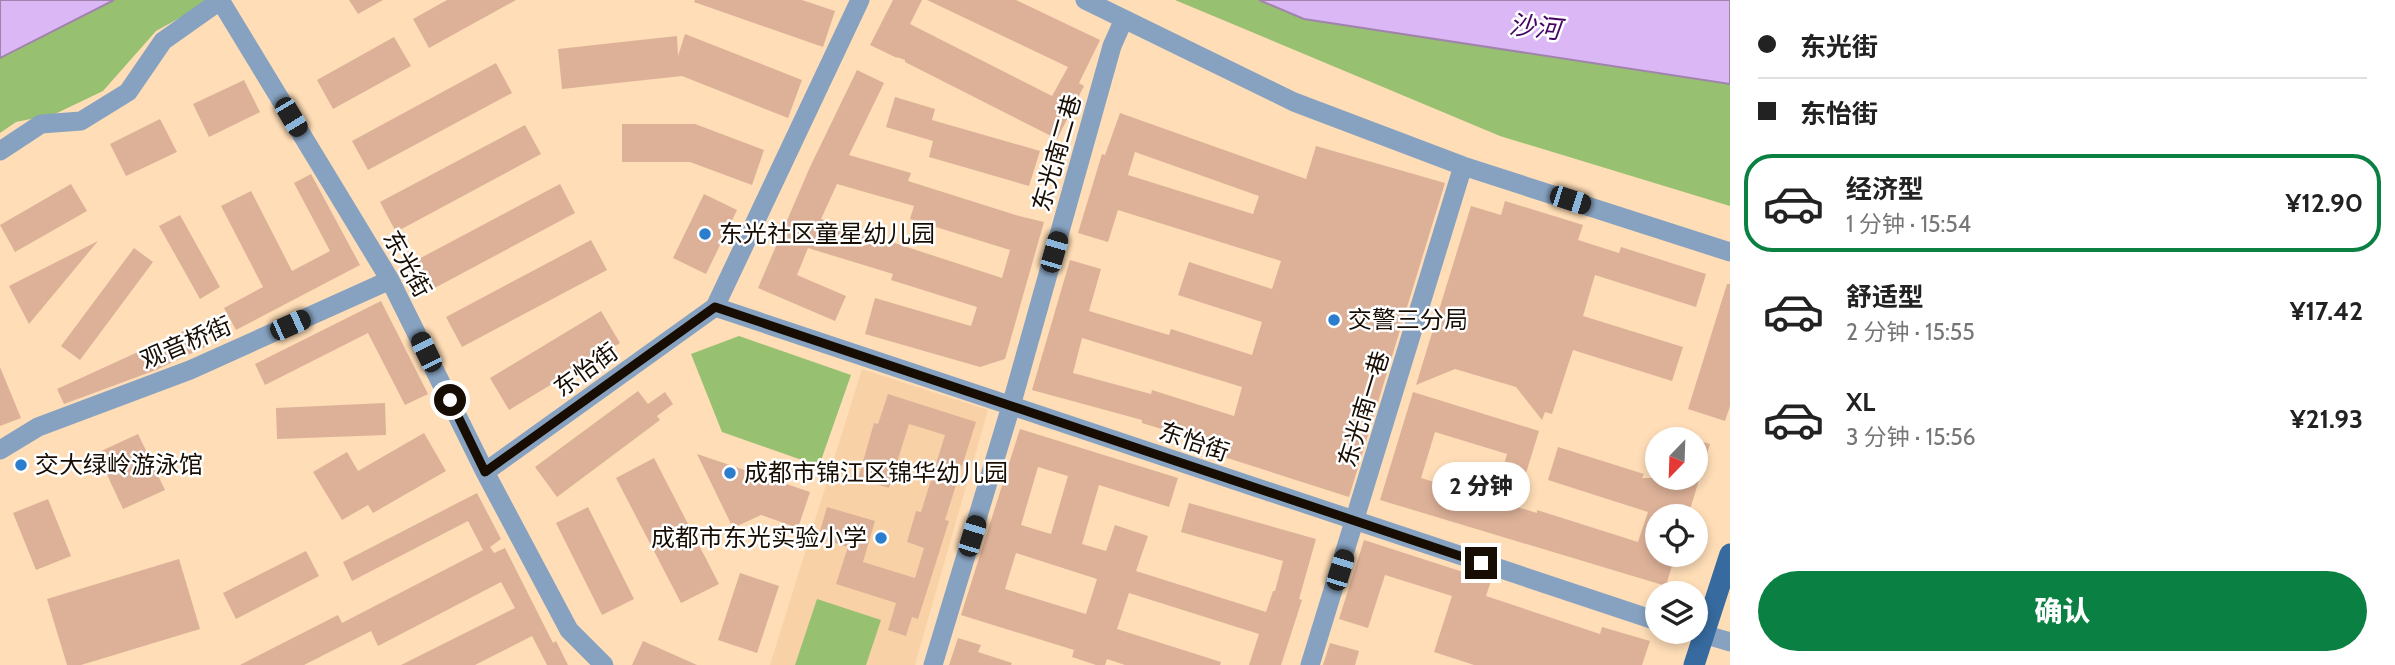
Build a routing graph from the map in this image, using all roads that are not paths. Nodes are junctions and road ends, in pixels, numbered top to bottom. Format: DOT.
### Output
graph roads {
  1 [pos="221,0"];
  2 [pos="860,0"];
  3 [pos="1084,0"];
  4 [pos="1124,19"];
  5 [pos="0,150"];
  6 [pos="1463,166"];
  7 [pos="1730,252"];
  8 [pos="390,280"];
  9 [pos="715,307"];
  10 [pos="1011,406"];
  11 [pos="0,450"];
  12 [pos="485,472"];
  13 [pos="1355,522"];
  14 [pos="1730,554"];
  15 [pos="1708,612"];
  16 [pos="1645,617"];
  17 [pos="1708,635"];
  18 [pos="1730,642"];
  19 [pos="1698,644"];
  20 [pos="604,665"];
  21 [pos="933,665"];
  22 [pos="1310,665"];
  23 [pos="1694,665"];
  1 -- 5 [label="street"];
  1 -- 8 [label="street, 东光街"];
  2 -- 9 [label="street, 东怡街"];
  3 -- 4 [label="street"];
  4 -- 6 [label="street"];
  4 -- 10 [label="street, 东光南二巷"];
  6 -- 7 [label="street"];
  6 -- 13 [label="street, 东光南一巷"];
  8 -- 11 [label="street, 观音桥街"];
  8 -- 12 [label="street, 东光街"];
  9 -- 10 [label="street, 东怡街"];
  9 -- 12 [label="street, 东怡街"];
  10 -- 13 [label="street, 东怡街"];
  10 -- 21 [label="street, 东光南二巷"];
  12 -- 20 [label="street, 东光街"];
  13 -- 16 [label="street, 东怡街"];
  13 -- 22 [label="street, 东光南一巷"];
  14 -- 15 [label="main road"];
  17 -- 18 [label="street"];
  19 -- 23 [label="main road"];
}
